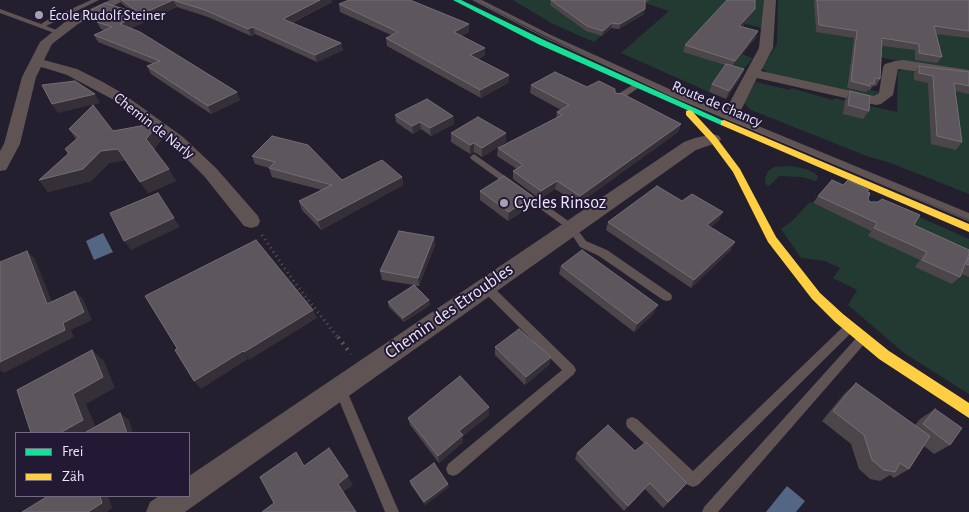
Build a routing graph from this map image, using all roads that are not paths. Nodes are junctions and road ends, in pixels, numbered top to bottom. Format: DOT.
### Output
graph roads {
  1 [pos="96,0"];
  2 [pos="119,0"];
  3 [pos="456,0"];
  4 [pos="478,0"];
  5 [pos="498,0"];
  6 [pos="770,0"];
  7 [pos="0,11"];
  8 [pos="41,27"];
  9 [pos="57,32"];
  10 [pos="36,62"];
  11 [pos="753,73"];
  12 [pos="969,74"];
  13 [pos="637,86"];
  14 [pos="618,98"];
  15 [pos="681,105"];
  16 [pos="734,111"];
  17 [pos="753,118"];
  18 [pos="763,135"];
  19 [pos="718,145"];
  20 [pos="754,149"];
  21 [pos="474,157"];
  22 [pos="0,166"];
  23 [pos="737,171"];
  24 [pos="877,188"];
  25 [pos="872,200"];
  26 [pos="969,207"];
  27 [pos="969,217"];
  28 [pos="252,221"];
  29 [pos="571,228"];
  30 [pos="969,228"];
  31 [pos="485,286"];
  32 [pos="667,296"];
  33 [pos="849,327"];
  34 [pos="863,338"];
  35 [pos="340,388"];
  36 [pos="969,412"];
  37 [pos="632,423"];
  38 [pos="453,468"];
  39 [pos="190,491"];
  40 [pos="182,497"];
  41 [pos="160,512"];
  42 [pos="392,512"];
  43 [pos="709,512"];
  1 -- 8 [label="lane"];
  2 -- 9 [label="street"];
  3 -- 13 [label="main road, Route de Chancy"];
  4 -- 18 [label="lane"];
  5 -- 16 [label="main road, Route de Chancy"];
  6 -- 11 [label="street"];
  7 -- 8 [label="lane"];
  8 -- 9 [label="lane"];
  9 -- 10 [label="street"];
  10 -- 22 [label="street"];
  10 -- 28 [label="street, Chemin de Narly"];
  11 -- 12 [label="street"];
  11 -- 16 [label="street"];
  13 -- 14 [label="lane"];
  13 -- 15 [label="main road, Route de Chancy"];
  15 -- 18 [label="main road, Route de Chancy"];
  15 -- 19 [label="main road"];
  16 -- 17 [label="main road, Route de Chancy"];
  17 -- 18 [label="main road"];
  17 -- 26 [label="main road, Route de Chancy"];
  18 -- 20 [label="main road"];
  18 -- 24 [label="main road, Route de Chancy"];
  18 -- 27 [label="lane"];
  19 -- 23 [label="main road"];
  19 -- 23 [label="main road"];
  19 -- 29 [label="street, Chemin des Etroubles"];
  21 -- 29 [label="lane"];
  23 -- 33 [label="main road"];
  24 -- 25 [label="lane"];
  24 -- 30 [label="main road, Route de Chancy"];
  29 -- 31 [label="street, Chemin des Etroubles"];
  29 -- 32 [label="lane"];
  31 -- 35 [label="street, Chemin des Etroubles"];
  31 -- 38 [label="lane"];
  33 -- 34 [label="main road"];
  33 -- 37 [label="lane"];
  34 -- 36 [label="main road"];
  34 -- 43 [label="lane"];
  35 -- 39 [label="street, Chemin des Etroubles"];
  35 -- 42 [label="lane"];
  40 -- 41 [label="street"];
}
